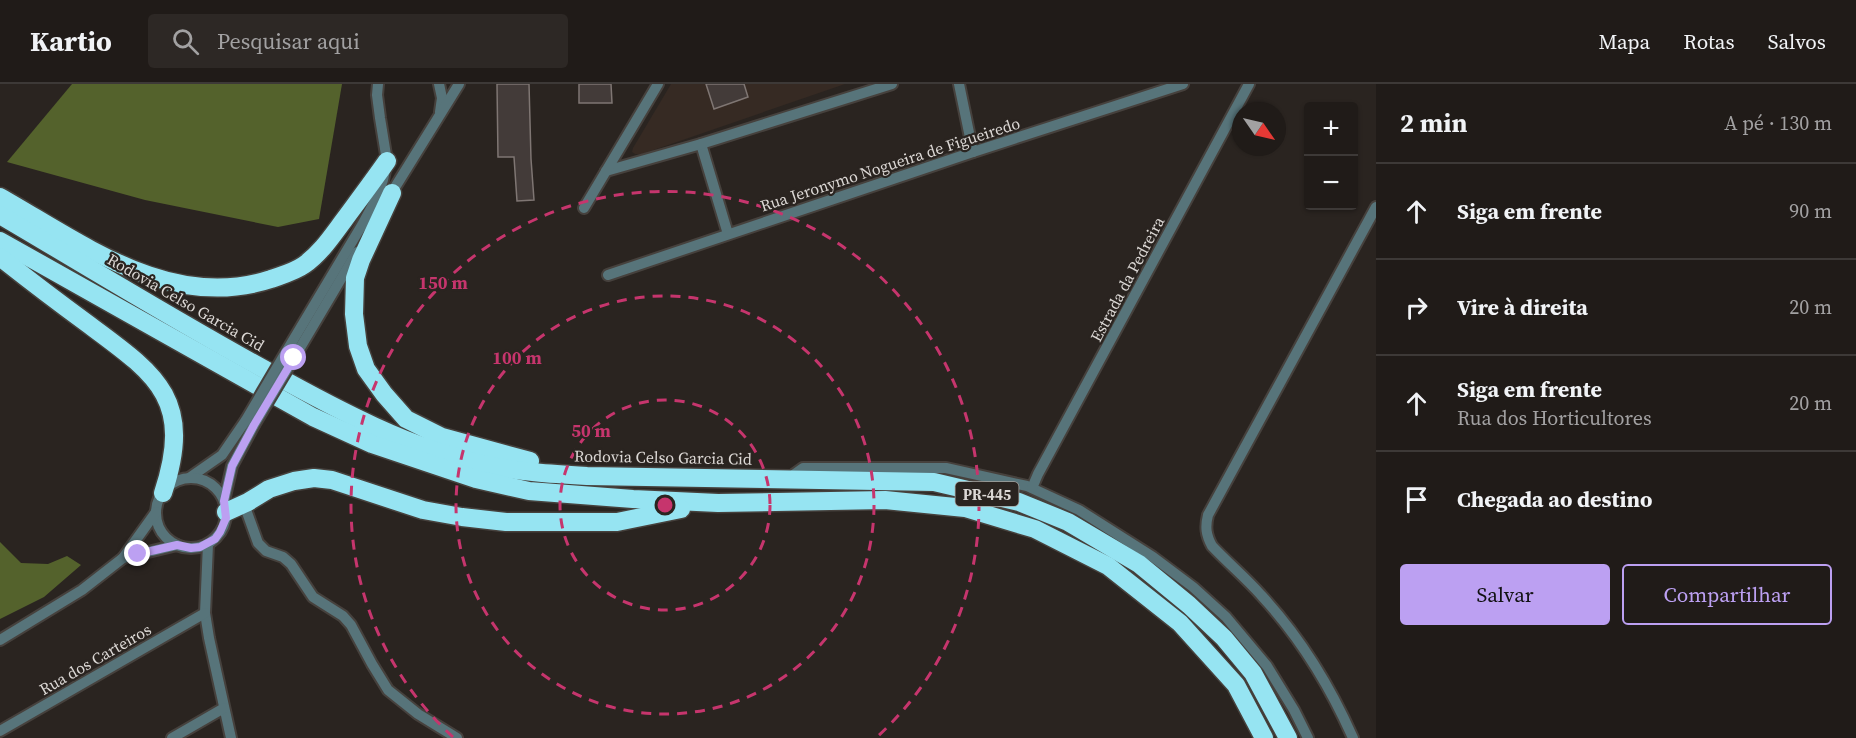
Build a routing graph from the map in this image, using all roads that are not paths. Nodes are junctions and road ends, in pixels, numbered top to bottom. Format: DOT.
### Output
graph roads {
  1 [pos="378,84"];
  2 [pos="439,84"];
  3 [pos="459,84"];
  4 [pos="658,84"];
  5 [pos="892,84"];
  6 [pos="959,84"];
  7 [pos="1184,84"];
  8 [pos="1249,84"];
  9 [pos="440,115"];
  10 [pos="701,144"];
  11 [pos="973,152"];
  12 [pos="387,161"];
  13 [pos="606,171"];
  14 [pos="392,193"];
  15 [pos="0,197"];
  16 [pos="1376,207"];
  17 [pos="584,208"];
  18 [pos="0,215"];
  19 [pos="728,234"];
  20 [pos="0,241"];
  21 [pos="0,257"];
  22 [pos="608,275"];
  23 [pos="290,355"];
  24 [pos="250,422"];
  25 [pos="587,476"];
  26 [pos="189,478"];
  27 [pos="788,479"];
  28 [pos="1032,488"];
  29 [pos="163,493"];
  30 [pos="718,503"];
  31 [pos="244,504"];
  32 [pos="225,506"];
  33 [pos="156,512"];
  34 [pos="208,544"];
  35 [pos="177,545"];
  36 [pos="123,558"];
  37 [pos="205,613"];
  38 [pos="0,640"];
  39 [pos="224,708"];
  40 [pos="0,731"];
  41 [pos="172,738"];
  42 [pos="231,738"];
  43 [pos="457,738"];
  44 [pos="1264,738"];
  45 [pos="1288,738"];
  46 [pos="1308,738"];
  47 [pos="1353,738"];
  1 -- 12 [label="street"];
  2 -- 9 [label="street"];
  3 -- 9 [label="street"];
  4 -- 13 [label="street"];
  5 -- 10 [label="street"];
  6 -- 11 [label="street"];
  7 -- 11 [label="street, Rua Jeronymo Nogueira de Figueiredo"];
  8 -- 28 [label="street, Estrada da Pedreira"];
  9 -- 14 [label="street"];
  10 -- 13 [label="street"];
  10 -- 19 [label="street"];
  11 -- 19 [label="street, Rua Jeronymo Nogueira de Figueiredo"];
  12 -- 15 [label="highway"];
  12 -- 23 [label="street"];
  13 -- 17 [label="street"];
  14 -- 23 [label="street"];
  14 -- 25 [label="highway"];
  16 -- 47 [label="street"];
  18 -- 25 [label="highway, Rodovia Celso Garcia Cid / PR-445"];
  19 -- 22 [label="street, Rua Jeronymo Nogueira de Figueiredo"];
  20 -- 30 [label="highway, PR-445"];
  21 -- 29 [label="highway"];
  23 -- 24 [label="street, bridge"];
  24 -- 26 [label="street"];
  24 -- 32 [label="street"];
  25 -- 27 [label="highway, Rodovia Celso Garcia Cid / PR-445"];
  26 -- 29 [label="street"];
  26 -- 32 [label="street"];
  27 -- 28 [label="street"];
  27 -- 45 [label="highway, Rodovia Celso Garcia Cid / PR-445"];
  28 -- 46 [label="street"];
  29 -- 33 [label="street"];
  30 -- 31 [label="highway"];
  30 -- 44 [label="highway, PR-445"];
  31 -- 32 [label="highway"];
  31 -- 43 [label="street"];
  32 -- 34 [label="street"];
  33 -- 35 [label="street"];
  33 -- 36 [label="street"];
  34 -- 35 [label="street"];
  34 -- 37 [label="street"];
  35 -- 36 [label="street"];
  36 -- 38 [label="street"];
  37 -- 39 [label="street"];
  37 -- 40 [label="street, Rua dos Carteiros"];
  39 -- 41 [label="street"];
  39 -- 42 [label="street"];
}
